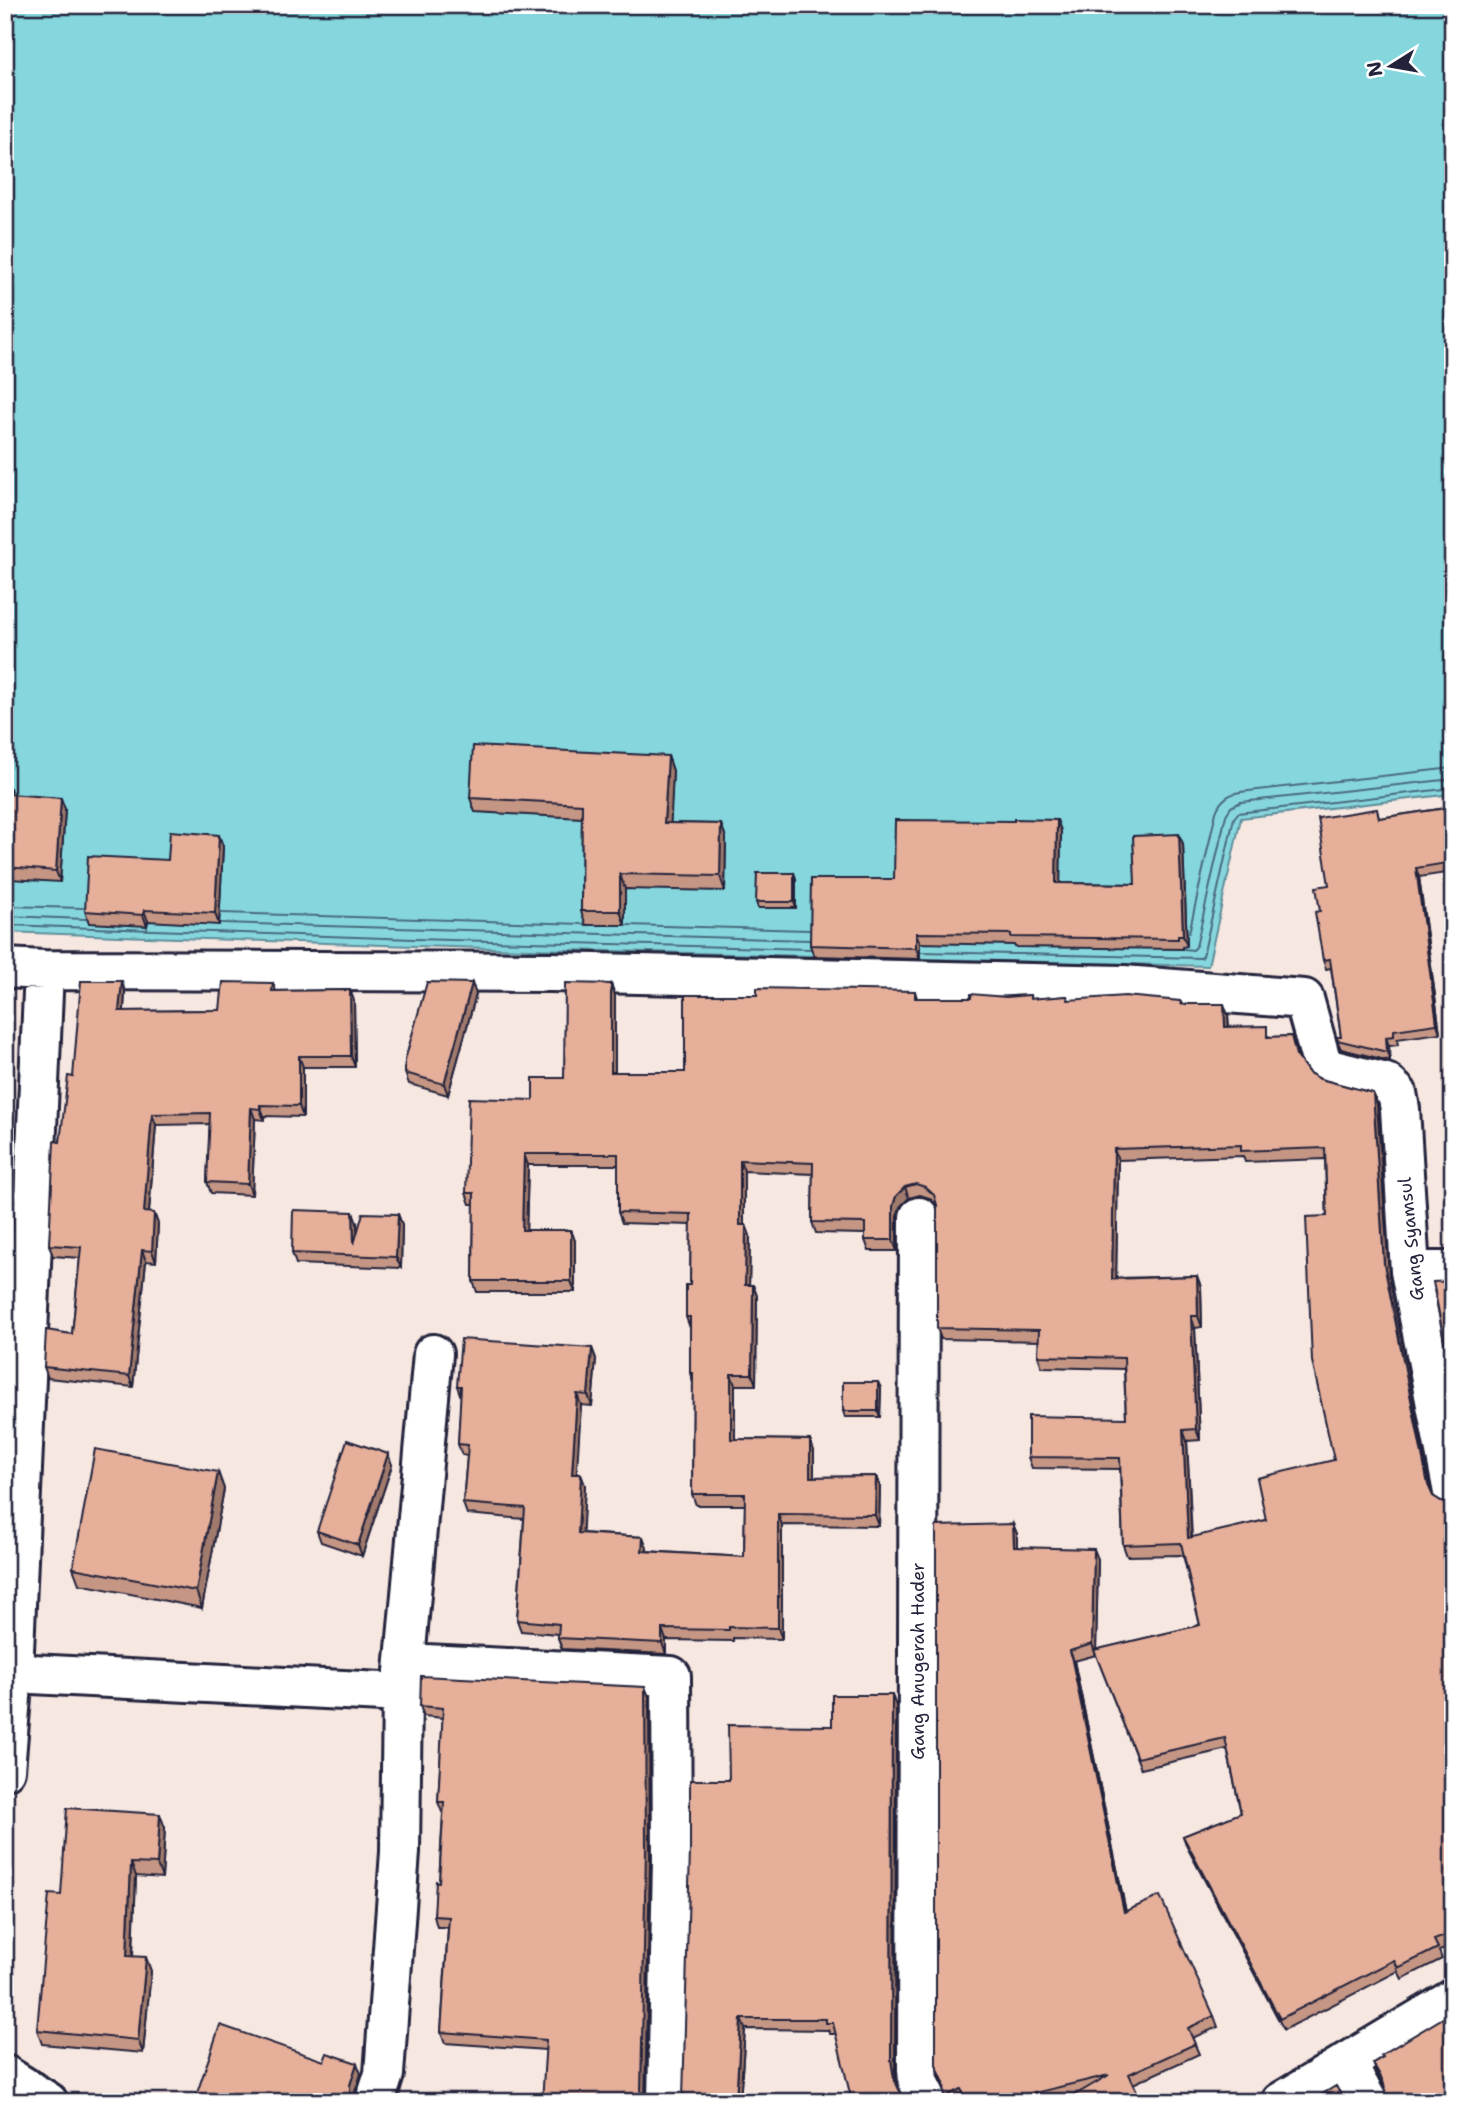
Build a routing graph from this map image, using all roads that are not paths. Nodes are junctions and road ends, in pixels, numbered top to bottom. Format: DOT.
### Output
graph roads {
  1 [pos="5,968"];
  2 [pos="44,970"];
  3 [pos="919,1217"];
  4 [pos="1410,1271"];
  5 [pos="1453,1271"];
  6 [pos="433,1354"];
  7 [pos="1453,1492"];
  8 [pos="13,1673"];
  9 [pos="404,1678"];
  10 [pos="5,1770"];
  11 [pos="1453,1999"];
  12 [pos="1346,2063"];
  13 [pos="5,2075"];
  14 [pos="48,2102"];
  15 [pos="375,2102"];
  16 [pos="667,2102"];
  17 [pos="928,2102"];
  18 [pos="1281,2102"];
  19 [pos="1368,2102"];
  1 -- 2 [label="street"];
  2 -- 4 [label="street, Gang Syamsul"];
  2 -- 8 [label="street"];
  3 -- 17 [label="street, Gang Anugerah Hader"];
  4 -- 5 [label="street"];
  4 -- 7 [label="street, Gang Syamsul"];
  6 -- 9 [label="street"];
  8 -- 9 [label="street"];
  8 -- 10 [label="street"];
  9 -- 15 [label="street"];
  9 -- 16 [label="street"];
  11 -- 12 [label="street"];
  12 -- 18 [label="street"];
  12 -- 19 [label="street"];
  13 -- 14 [label="street"];
}
